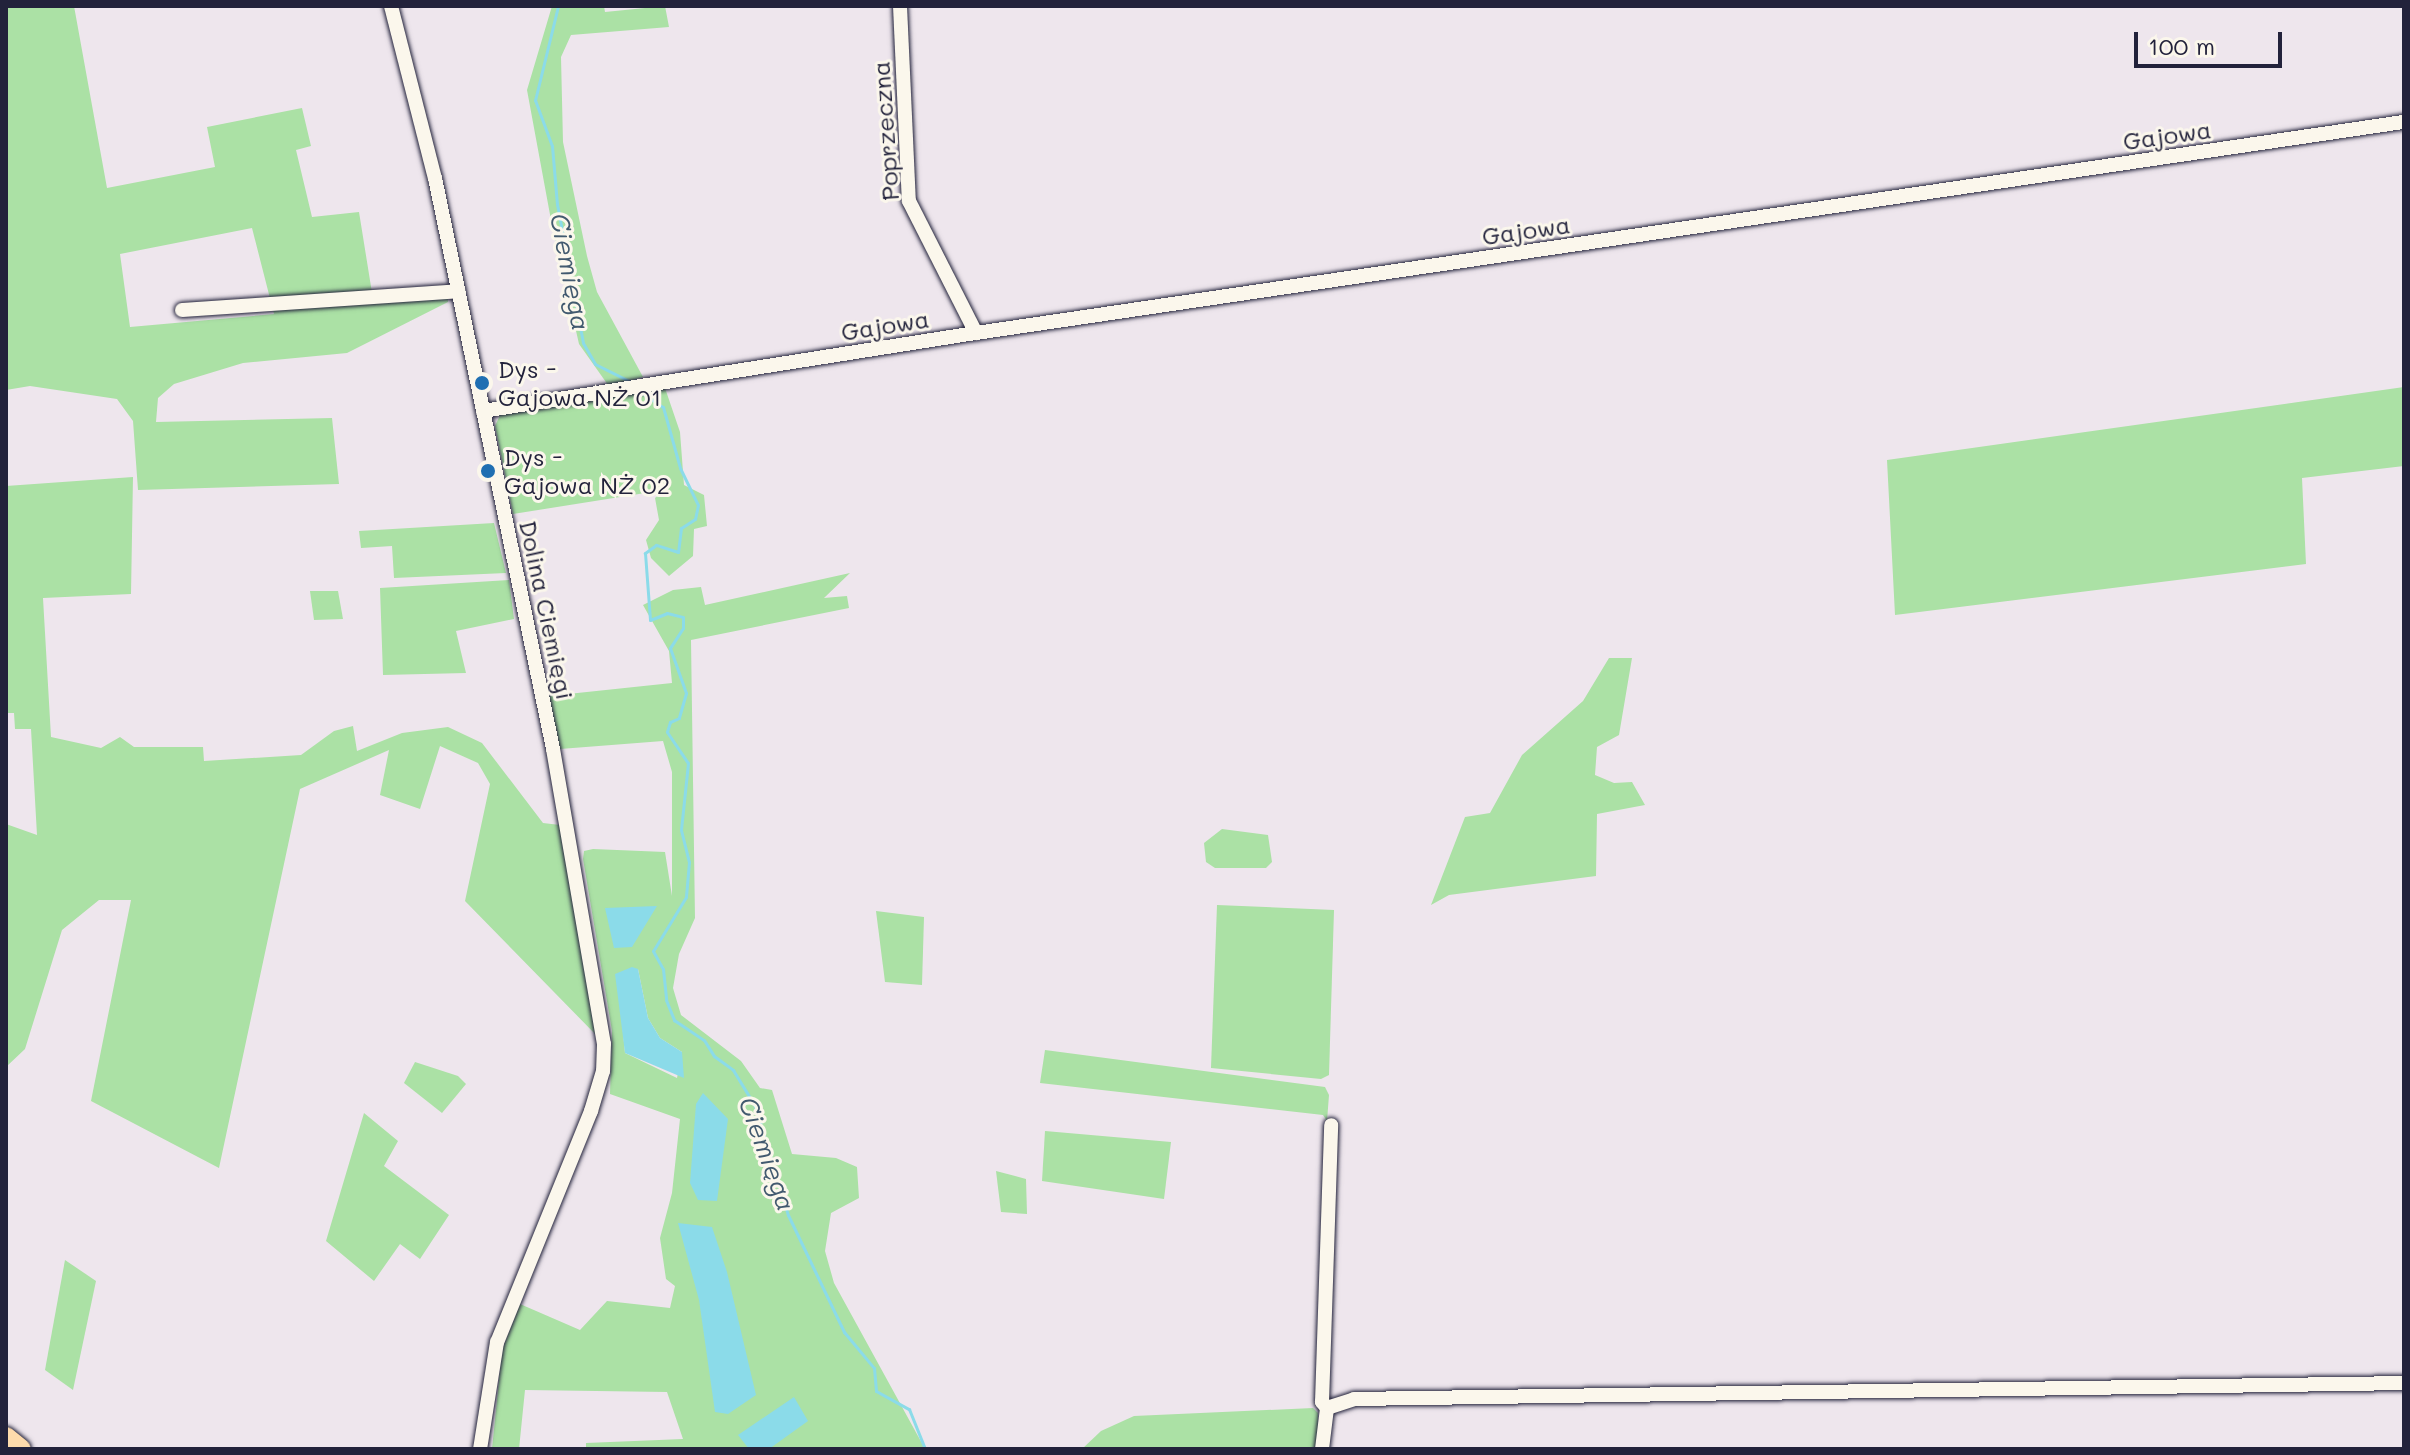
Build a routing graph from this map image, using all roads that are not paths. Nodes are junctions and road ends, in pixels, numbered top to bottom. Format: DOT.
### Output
graph roads {
  1 [pos="391,6"];
  2 [pos="900,6"];
  3 [pos="2404,122"];
  4 [pos="458,291"];
  5 [pos="182,310"];
  6 [pos="976,333"];
  7 [pos="483,411"];
  8 [pos="1331,1125"];
  9 [pos="2404,1383"];
  10 [pos="1327,1408"];
  11 [pos="6,1437"];
  12 [pos="21,1449"];
  13 [pos="480,1449"];
  14 [pos="1322,1449"];
  1 -- 4 [label="street, Dolina Ciemięgi"];
  2 -- 6 [label="street, Poprzeczna"];
  3 -- 6 [label="street, Gajowa"];
  4 -- 5 [label="street"];
  4 -- 7 [label="street, Dolina Ciemięgi"];
  6 -- 7 [label="street, Gajowa"];
  7 -- 13 [label="street, Dolina Ciemięgi"];
  8 -- 10 [label="street"];
  9 -- 10 [label="street"];
  10 -- 14 [label="street"];
  11 -- 12 [label="highway"];
}
